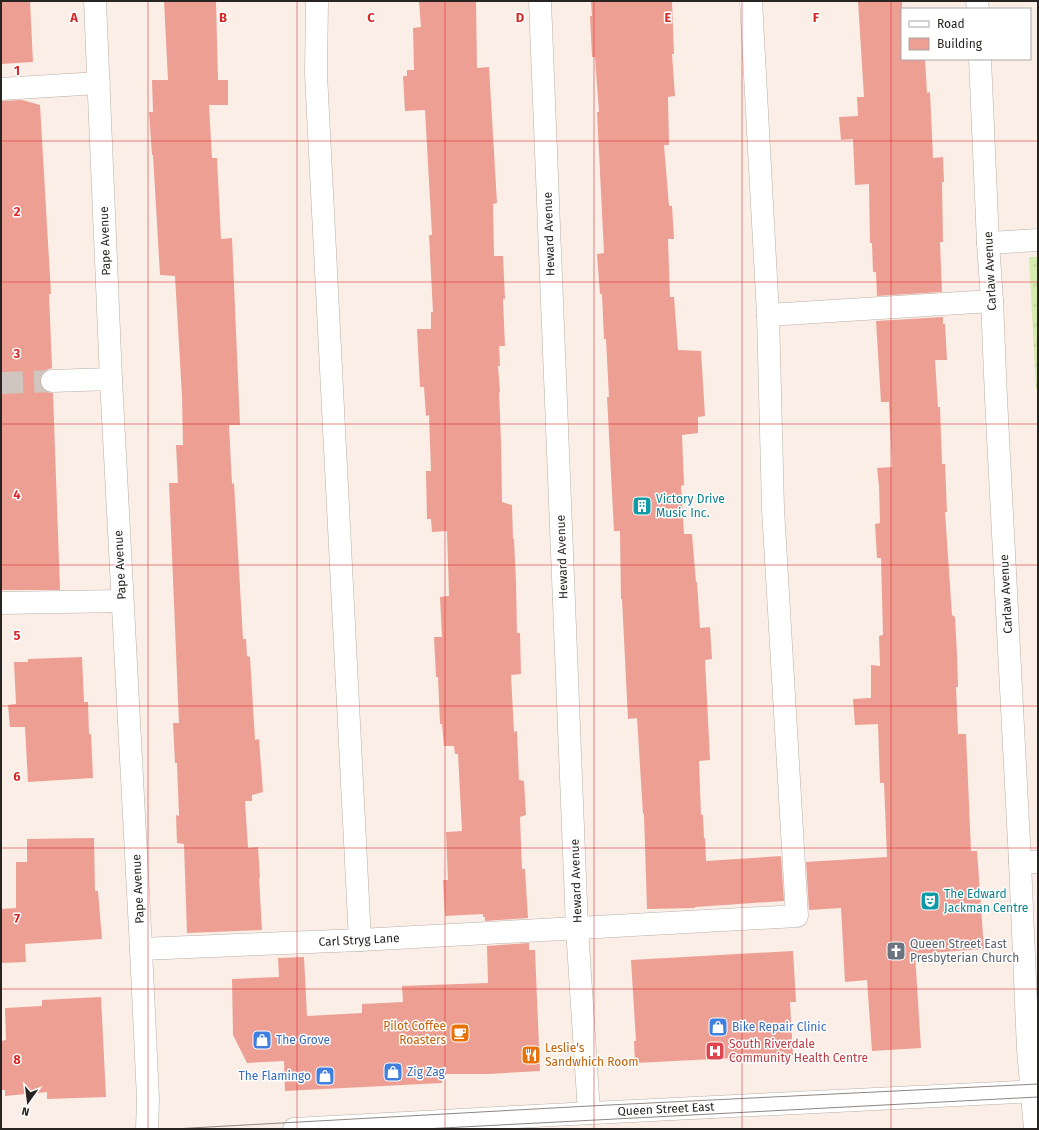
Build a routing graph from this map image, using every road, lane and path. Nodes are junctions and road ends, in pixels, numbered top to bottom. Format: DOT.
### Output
graph roads {
  1 [pos="95,1"];
  2 [pos="317,1"];
  3 [pos="540,1"];
  4 [pos="751,1"];
  5 [pos="980,60"];
  6 [pos="99,83"];
  7 [pos="1,89"];
  8 [pos="1038,240"];
  9 [pos="988,243"];
  10 [pos="992,301"];
  11 [pos="768,315"];
  12 [pos="111,379"];
  13 [pos="52,380"];
  14 [pos="122,601"];
  15 [pos="1,603"];
  16 [pos="1029,862"];
  17 [pos="577,928"];
  18 [pos="360,940"];
  19 [pos="141,948"];
  20 [pos="1035,1091"];
  21 [pos="589,1113"];
  22 [pos="553,1122"];
  23 [pos="147,1129"];
  24 [pos="294,1129"];
  25 [pos="1035,1129"];
  1 -- 6 [label="street, Pape Avenue"];
  2 -- 18 [label="street"];
  3 -- 17 [label="street, Heward Avenue"];
  4 -- 11 [label="street"];
  5 -- 9 [label="street, Carlaw Avenue"];
  6 -- 7 [label="street"];
  6 -- 12 [label="street, Pape Avenue"];
  8 -- 9 [label="street"];
  9 -- 10 [label="street, Carlaw Avenue"];
  10 -- 11 [label="street"];
  10 -- 16 [label="street, Carlaw Avenue"];
  11 -- 17 [label="street, Carl Stryg Lane"];
  12 -- 13 [label="street"];
  12 -- 14 [label="street, Pape Avenue"];
  14 -- 15 [label="street"];
  14 -- 19 [label="street, Pape Avenue"];
  16 -- 20 [label="street, Carlaw Avenue"];
  17 -- 18 [label="street, Carl Stryg Lane"];
  17 -- 21 [label="street, Heward Avenue"];
  18 -- 19 [label="street, Carl Stryg Lane"];
  19 -- 23 [label="street, Pape Avenue"];
  20 -- 21 [label="street, Queen Street East"];
  20 -- 25 [label="street, Carlaw Avenue"];
  21 -- 22 [label="street, Queen Street East"];
  22 -- 24 [label="street, Queen Street East"];
}
